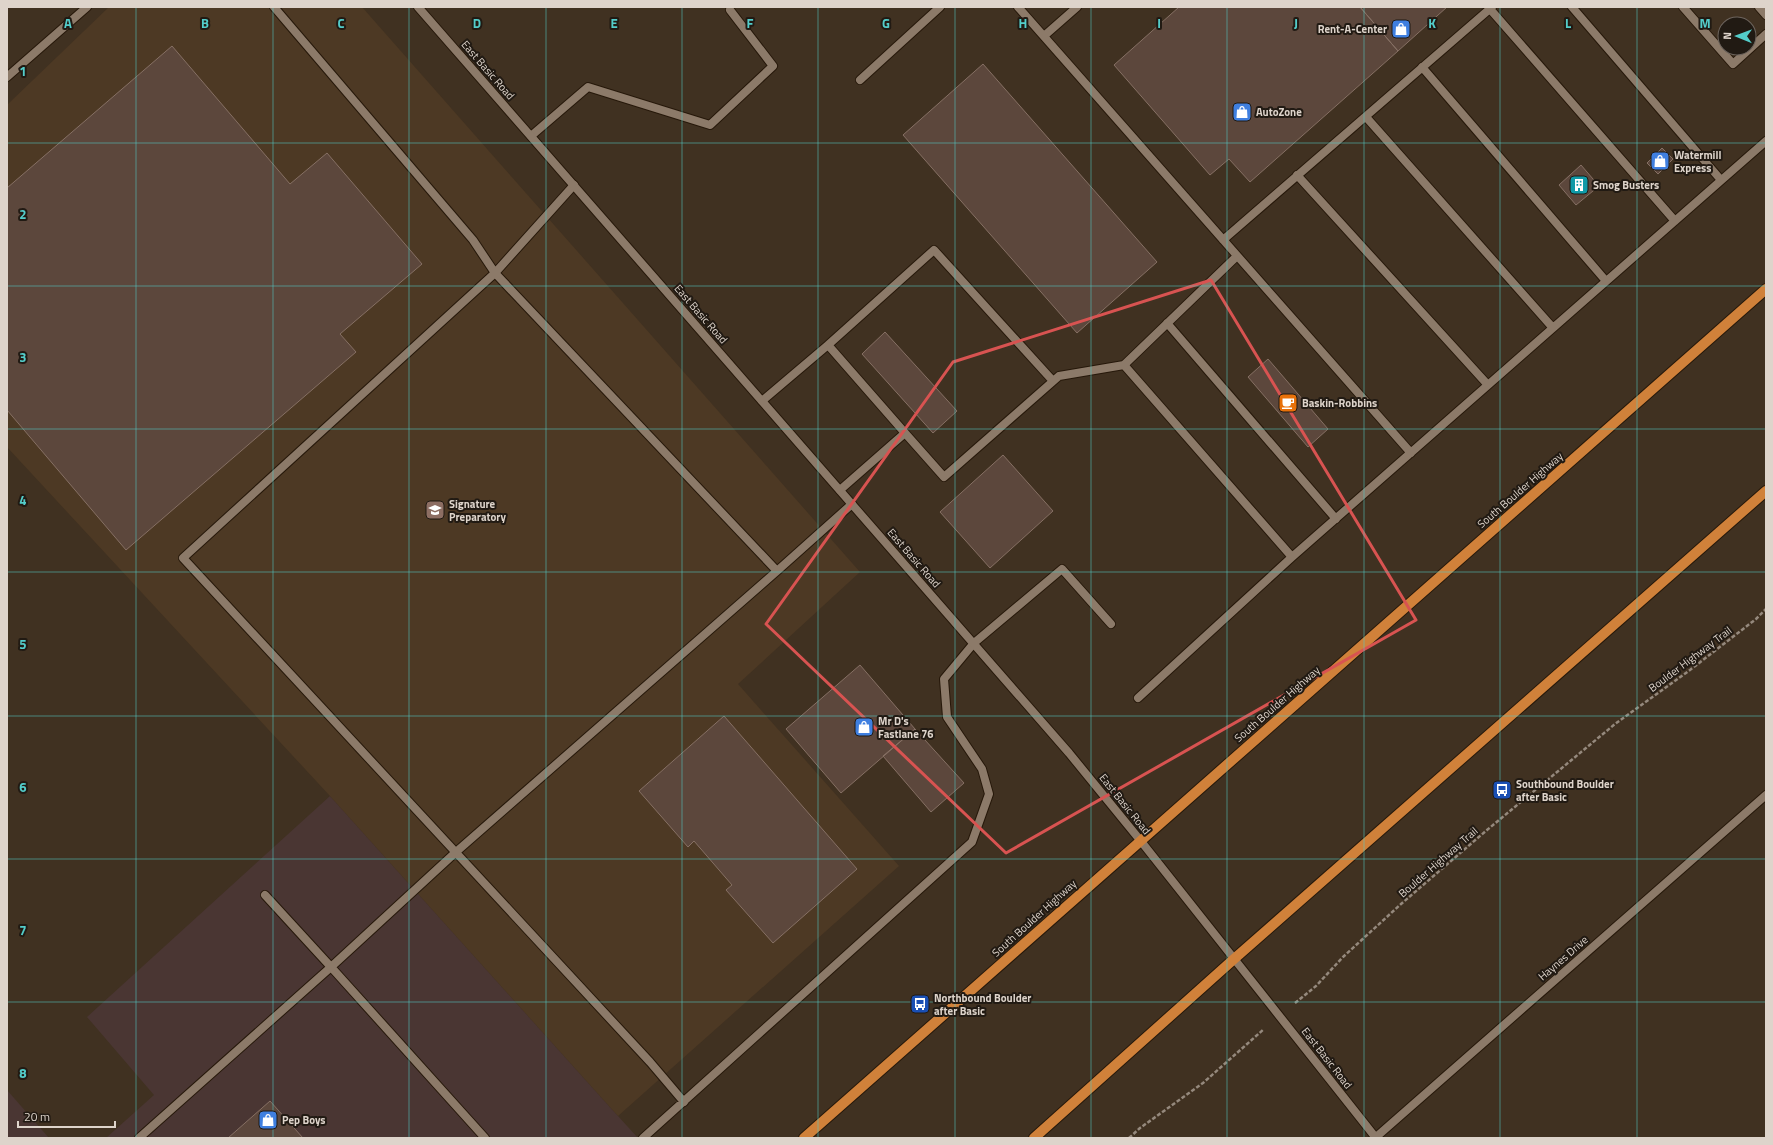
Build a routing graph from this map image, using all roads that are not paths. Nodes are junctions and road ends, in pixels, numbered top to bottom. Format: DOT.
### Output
graph roads {
  1 [pos="87,7"];
  2 [pos="274,7"];
  3 [pos="418,7"];
  4 [pos="940,7"];
  5 [pos="1018,7"];
  6 [pos="1077,7"];
  7 [pos="1572,7"];
  8 [pos="1683,7"];
  9 [pos="1759,7"];
  10 [pos="1491,8"];
  11 [pos="730,10"];
  12 [pos="1766,15"];
  13 [pos="1766,34"];
  14 [pos="1044,36"];
  15 [pos="1422,67"];
  16 [pos="7,77"];
  17 [pos="860,80"];
  18 [pos="1366,116"];
  19 [pos="531,136"];
  20 [pos="1766,141"];
  21 [pos="1297,176"];
  22 [pos="1721,180"];
  23 [pos="574,185"];
  24 [pos="1675,221"];
  25 [pos="1223,240"];
  26 [pos="1237,256"];
  27 [pos="495,273"];
  28 [pos="1606,282"];
  29 [pos="1766,289"];
  30 [pos="1167,324"];
  31 [pos="1553,328"];
  32 [pos="828,345"];
  33 [pos="1124,364"];
  34 [pos="1053,381"];
  35 [pos="1488,385"];
  36 [pos="762,401"];
  37 [pos="905,433"];
  38 [pos="1411,453"];
  39 [pos="840,490"];
  40 [pos="1766,491"];
  41 [pos="852,504"];
  42 [pos="1336,518"];
  43 [pos="1292,557"];
  44 [pos="777,572"];
  45 [pos="1111,624"];
  46 [pos="974,643"];
  47 [pos="1138,698"];
  48 [pos="1766,795"];
  49 [pos="1140,840"];
  50 [pos="456,852"];
  51 [pos="265,895"];
  52 [pos="1234,959"];
  53 [pos="332,967"];
  54 [pos="684,1102"];
  55 [pos="138,1138"];
  56 [pos="485,1138"];
  57 [pos="643,1138"];
  58 [pos="804,1138"];
  59 [pos="1034,1138"];
  60 [pos="1375,1138"];
  1 -- 16 [label="street"];
  2 -- 27 [label="street"];
  3 -- 19 [label="street, East Basic Road"];
  4 -- 17 [label="street"];
  5 -- 14 [label="street"];
  6 -- 14 [label="street"];
  7 -- 22 [label="street"];
  8 -- 13 [label="street"];
  9 -- 12 [label="street"];
  10 -- 15 [label="street"];
  10 -- 24 [label="street"];
  11 -- 19 [label="street"];
  14 -- 25 [label="street"];
  15 -- 18 [label="street"];
  15 -- 28 [label="street"];
  18 -- 21 [label="street"];
  18 -- 31 [label="street"];
  19 -- 23 [label="street, East Basic Road"];
  20 -- 22 [label="street"];
  21 -- 25 [label="street"];
  21 -- 35 [label="street"];
  22 -- 24 [label="street"];
  23 -- 27 [label="street"];
  23 -- 36 [label="street, East Basic Road"];
  24 -- 28 [label="street"];
  25 -- 26 [label="street"];
  26 -- 30 [label="street"];
  26 -- 38 [label="street"];
  27 -- 44 [label="street"];
  27 -- 50 [label="street"];
  28 -- 31 [label="street"];
  29 -- 49 [label="main road, South Boulder Highway"];
  30 -- 33 [label="street"];
  30 -- 42 [label="street"];
  31 -- 35 [label="street"];
  32 -- 34 [label="street"];
  32 -- 36 [label="street"];
  32 -- 37 [label="street"];
  33 -- 34 [label="street"];
  33 -- 43 [label="street"];
  34 -- 37 [label="street"];
  35 -- 38 [label="street"];
  36 -- 39 [label="street, East Basic Road"];
  37 -- 39 [label="street"];
  38 -- 42 [label="street"];
  39 -- 41 [label="street, East Basic Road"];
  40 -- 52 [label="main road"];
  41 -- 44 [label="street"];
  41 -- 46 [label="street, East Basic Road"];
  42 -- 43 [label="street"];
  43 -- 47 [label="street"];
  44 -- 50 [label="street"];
  45 -- 46 [label="street"];
  46 -- 49 [label="street, East Basic Road"];
  46 -- 54 [label="street"];
  48 -- 60 [label="street, Haynes Drive"];
  49 -- 52 [label="street, East Basic Road"];
  49 -- 58 [label="main road, South Boulder Highway"];
  50 -- 53 [label="street"];
  50 -- 54 [label="street"];
  51 -- 53 [label="street"];
  52 -- 59 [label="main road"];
  52 -- 60 [label="street, East Basic Road"];
  53 -- 55 [label="street"];
  53 -- 56 [label="street"];
  54 -- 57 [label="street"];
}
